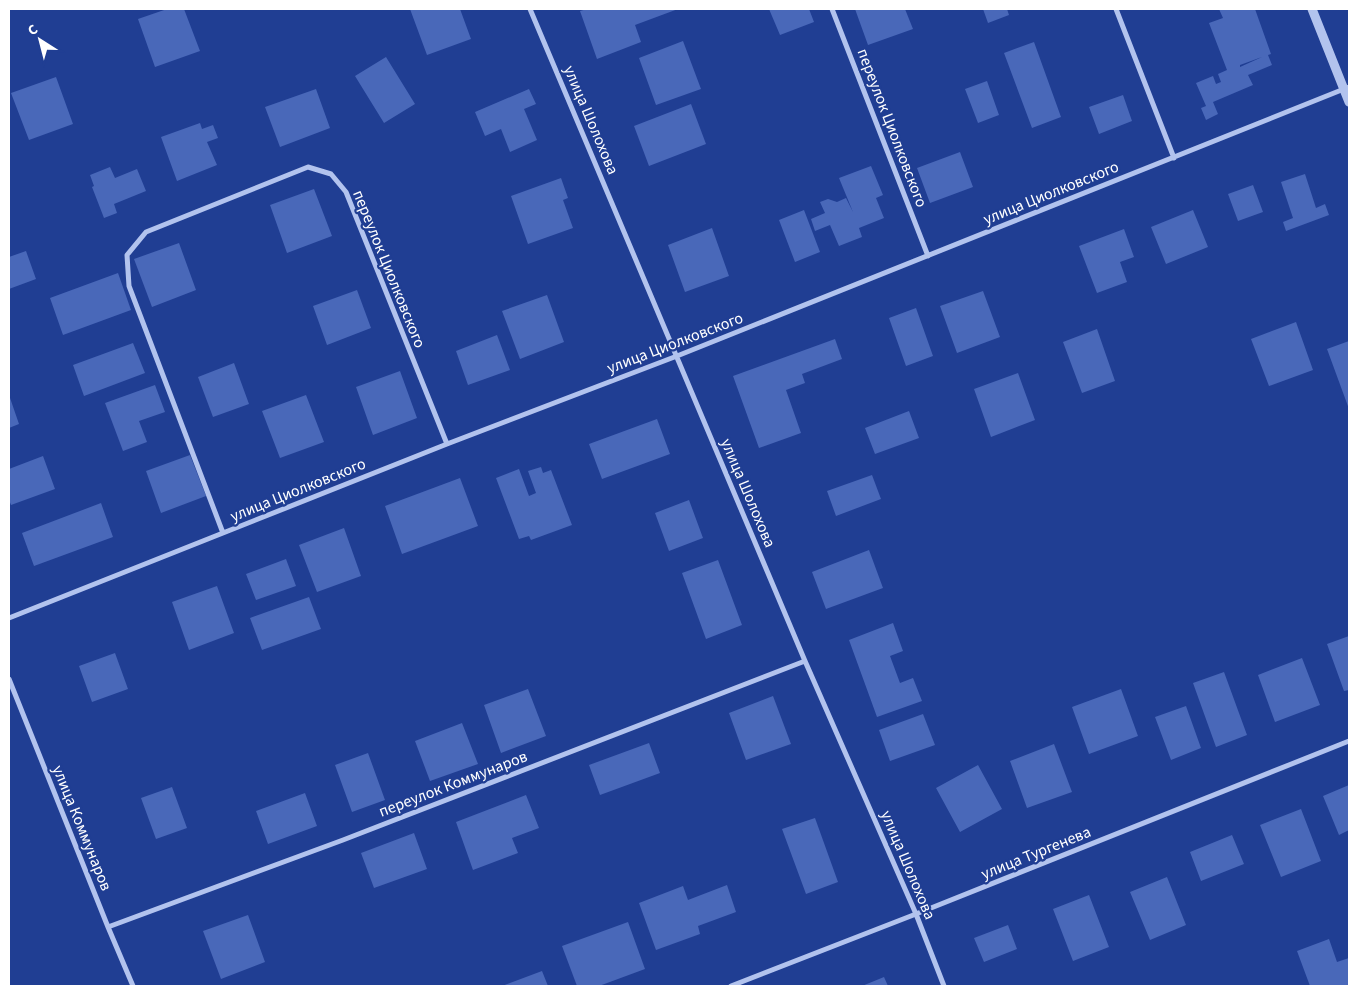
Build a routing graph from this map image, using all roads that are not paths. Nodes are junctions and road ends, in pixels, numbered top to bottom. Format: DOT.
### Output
graph roads {
  1 [pos="530,9"];
  2 [pos="832,9"];
  3 [pos="1116,9"];
  4 [pos="1312,9"];
  5 [pos="1347,88"];
  6 [pos="1349,102"];
  7 [pos="1174,158"];
  8 [pos="928,256"];
  9 [pos="677,356"];
  10 [pos="447,444"];
  11 [pos="223,533"];
  12 [pos="9,618"];
  13 [pos="805,661"];
  14 [pos="9,679"];
  15 [pos="1349,741"];
  16 [pos="916,914"];
  17 [pos="108,927"];
  18 [pos="133,986"];
  19 [pos="731,986"];
  20 [pos="944,986"];
  1 -- 9 [label="street, улица Шолохова"];
  2 -- 8 [label="street, переулок Циолковского"];
  3 -- 7 [label="street"];
  4 -- 5 [label="street"];
  5 -- 6 [label="street"];
  5 -- 7 [label="street, улица Циолковского"];
  7 -- 8 [label="street, улица Циолковского"];
  8 -- 9 [label="street, улица Циолковского"];
  9 -- 10 [label="street, улица Циолковского"];
  9 -- 13 [label="street, улица Шолохова"];
  10 -- 11 [label="street, улица Циолковского"];
  10 -- 11 [label="street, переулок Циолковского"];
  11 -- 12 [label="street, улица Циолковского"];
  13 -- 16 [label="street, улица Шолохова"];
  13 -- 17 [label="street, переулок Коммунаров"];
  14 -- 17 [label="street, улица Коммунаров"];
  15 -- 16 [label="street, улица Тургенева"];
  16 -- 19 [label="street, улица Тургенева"];
  16 -- 20 [label="street, улица Шолохова"];
  17 -- 18 [label="street, улица Коммунаров"];
}
